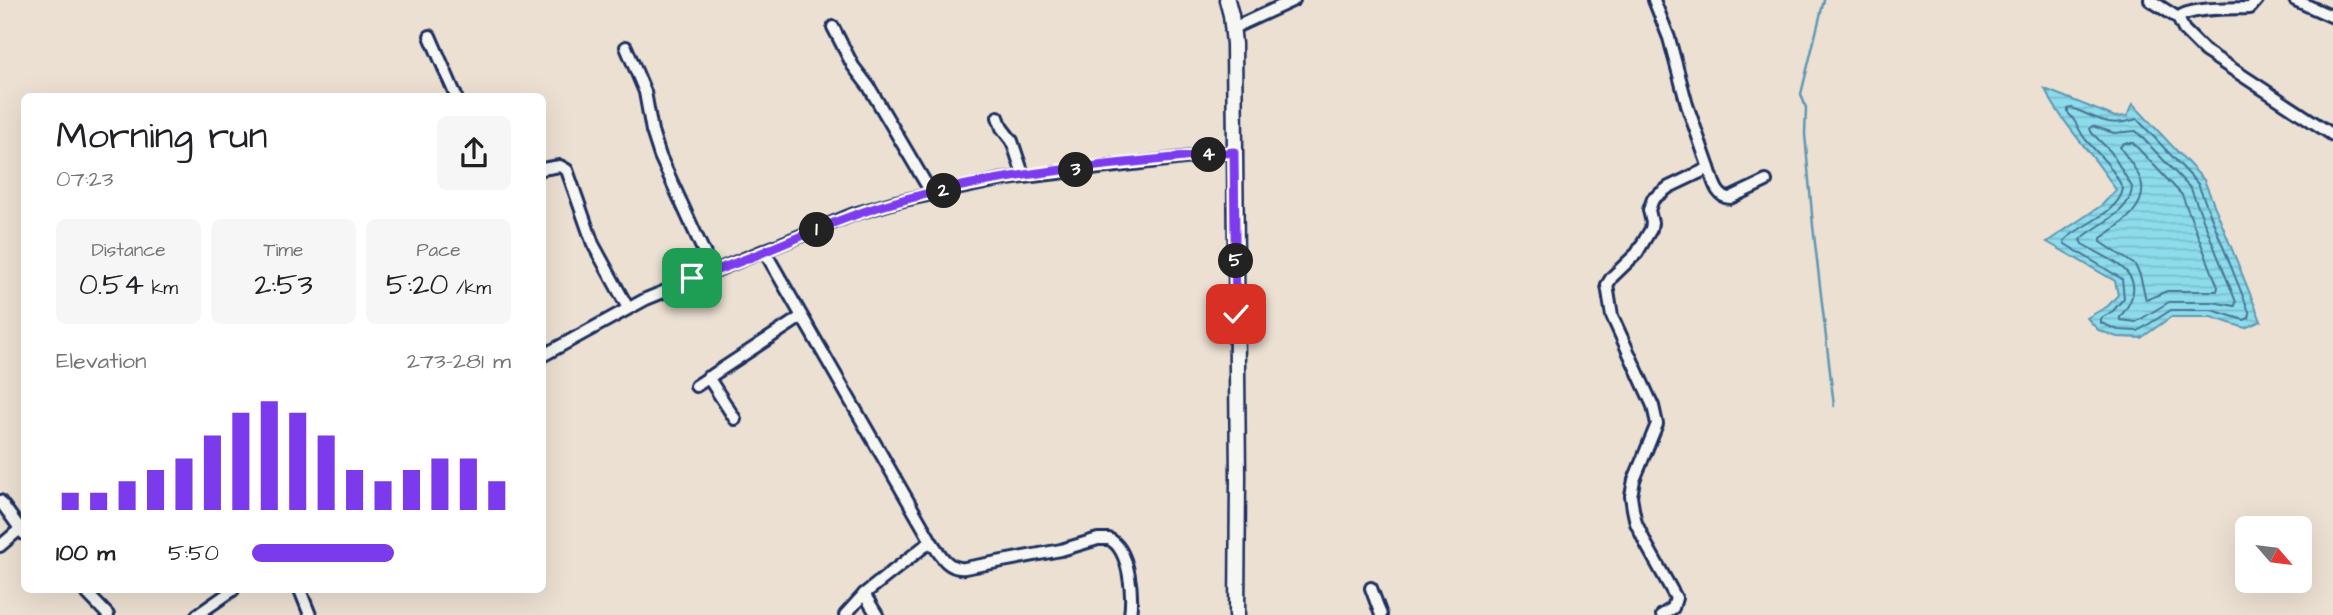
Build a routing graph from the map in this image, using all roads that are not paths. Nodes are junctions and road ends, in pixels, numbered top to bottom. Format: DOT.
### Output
graph roads {
  1 [pos="1227,0"];
  2 [pos="1294,0"];
  3 [pos="1654,0"];
  4 [pos="2150,0"];
  5 [pos="2257,0"];
  6 [pos="2295,0"];
  7 [pos="2333,17"];
  8 [pos="2178,18"];
  9 [pos="833,27"];
  10 [pos="1233,29"];
  11 [pos="430,36"];
  12 [pos="626,47"];
  13 [pos="455,93"];
  14 [pos="998,117"];
  15 [pos="2333,135"];
  16 [pos="1234,152"];
  17 [pos="546,168"];
  18 [pos="1709,168"];
  19 [pos="1024,177"];
  20 [pos="1766,181"];
  21 [pos="932,194"];
  22 [pos="765,252"];
  23 [pos="713,272"];
  24 [pos="628,308"];
  25 [pos="801,317"];
  26 [pos="546,354"];
  27 [pos="709,377"];
  28 [pos="696,386"];
  29 [pos="735,419"];
  30 [pos="0,501"];
  31 [pos="21,531"];
  32 [pos="21,533"];
  33 [pos="930,541"];
  34 [pos="0,546"];
  35 [pos="1371,588"];
  36 [pos="86,593"];
  37 [pos="229,593"];
  38 [pos="301,593"];
  39 [pos="864,594"];
  40 [pos="108,615"];
  41 [pos="197,615"];
  42 [pos="310,615"];
  43 [pos="845,615"];
  44 [pos="877,615"];
  45 [pos="1130,615"];
  46 [pos="1237,615"];
  47 [pos="1381,615"];
  48 [pos="1662,615"];
  1 -- 10 [label="street"];
  2 -- 10 [label="street"];
  3 -- 18 [label="street"];
  4 -- 8 [label="street"];
  5 -- 8 [label="street"];
  6 -- 7 [label="street"];
  8 -- 15 [label="street"];
  9 -- 21 [label="street"];
  10 -- 16 [label="street"];
  11 -- 13 [label="street"];
  12 -- 23 [label="street"];
  14 -- 19 [label="street"];
  16 -- 19 [label="street"];
  16 -- 46 [label="street"];
  17 -- 24 [label="street"];
  18 -- 20 [label="street"];
  18 -- 48 [label="street"];
  19 -- 21 [label="street"];
  21 -- 22 [label="street"];
  22 -- 23 [label="street"];
  22 -- 25 [label="street"];
  23 -- 24 [label="street"];
  24 -- 26 [label="street"];
  25 -- 27 [label="street"];
  25 -- 33 [label="street"];
  27 -- 28 [label="street"];
  27 -- 29 [label="street"];
  30 -- 31 [label="street"];
  32 -- 34 [label="street"];
  33 -- 39 [label="street"];
  33 -- 45 [label="street"];
  35 -- 47 [label="street"];
  36 -- 40 [label="street"];
  37 -- 41 [label="street"];
  38 -- 42 [label="street"];
  39 -- 43 [label="street"];
  39 -- 44 [label="street"];
}
